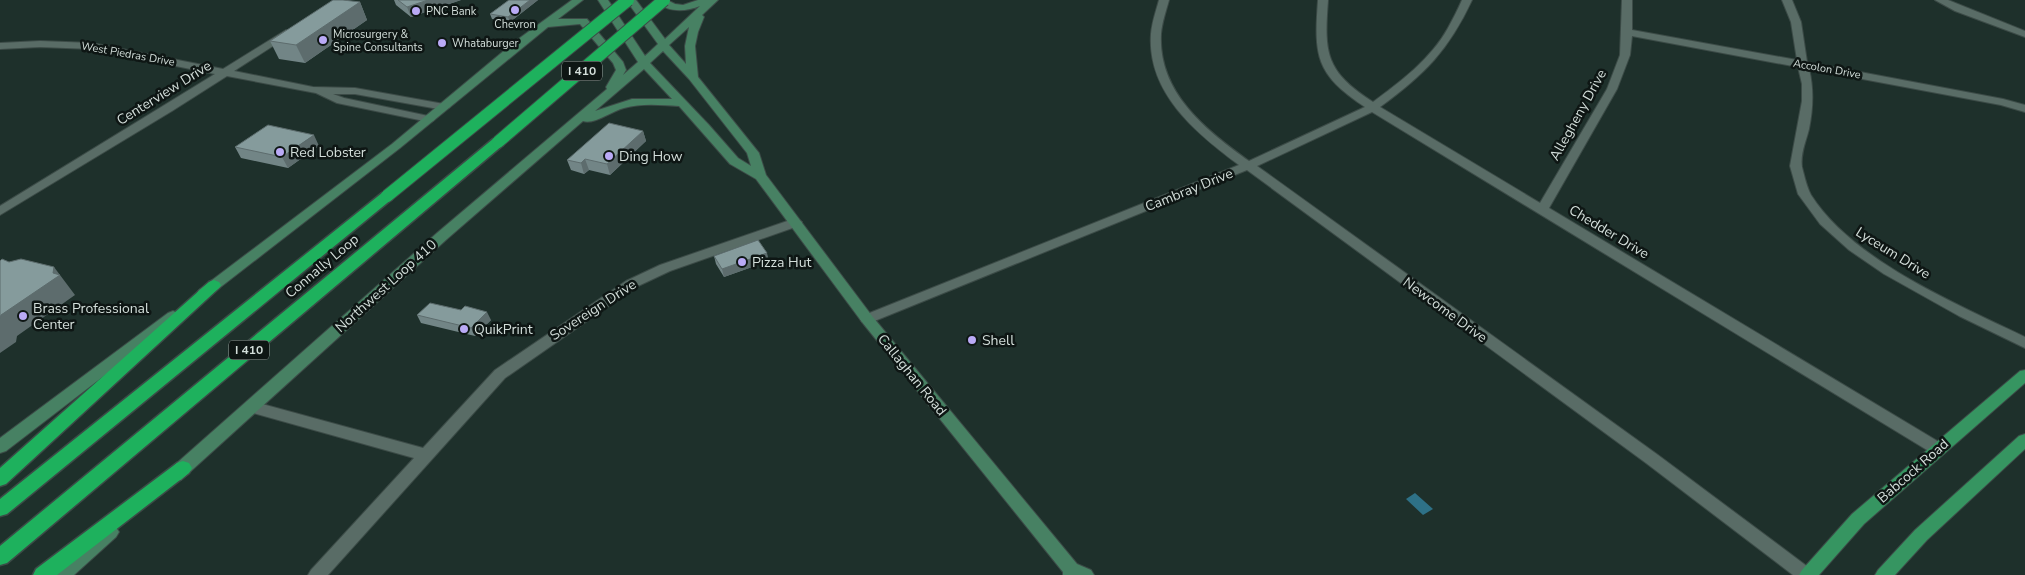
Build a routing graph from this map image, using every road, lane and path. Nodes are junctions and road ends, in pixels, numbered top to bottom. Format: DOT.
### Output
graph roads {
  1 [pos="578,0"];
  2 [pos="603,0"];
  3 [pos="630,0"];
  4 [pos="660,0"];
  5 [pos="664,0"];
  6 [pos="713,0"];
  7 [pos="1164,0"];
  8 [pos="1323,0"];
  9 [pos="1467,0"];
  10 [pos="1627,0"];
  11 [pos="1787,0"];
  12 [pos="1940,0"];
  13 [pos="705,4"];
  14 [pos="296,27"];
  15 [pos="1627,32"];
  16 [pos="2025,34"];
  17 [pos="521,42"];
  18 [pos="664,45"];
  19 [pos="0,46"];
  20 [pos="644,63"];
  21 [pos="1802,64"];
  22 [pos="226,72"];
  23 [pos="693,77"];
  24 [pos="313,90"];
  25 [pos="605,96"];
  26 [pos="681,103"];
  27 [pos="1373,106"];
  28 [pos="444,107"];
  29 [pos="2025,109"];
  30 [pos="429,119"];
  31 [pos="566,129"];
  32 [pos="1247,166"];
  33 [pos="760,176"];
  34 [pos="1542,210"];
  35 [pos="0,211"];
  36 [pos="796,222"];
  37 [pos="214,285"];
  38 [pos="867,319"];
  39 [pos="2025,343"];
  40 [pos="2025,376"];
  41 [pos="251,407"];
  42 [pos="2025,440"];
  43 [pos="0,447"];
  44 [pos="1938,449"];
  45 [pos="426,456"];
  46 [pos="183,468"];
  47 [pos="0,479"];
  48 [pos="0,509"];
  49 [pos="0,557"];
  50 [pos="1076,573"];
  51 [pos="43,575"];
  52 [pos="62,575"];
  53 [pos="317,575"];
  54 [pos="1807,575"];
  55 [pos="1884,575"];
  1 -- 17 [label="main road"];
  2 -- 20 [label="main road, Callaghan Road"];
  3 -- 18 [label="main road, Callaghan Road"];
  3 -- 48 [label="highway, Connally Loop / I 410, bridge"];
  4 -- 13 [label="main road"];
  5 -- 49 [label="highway, Connally Loop / I 410, bridge"];
  6 -- 13 [label="main road, Northwest Loop 410"];
  7 -- 32 [label="street, Newcome Drive"];
  8 -- 27 [label="street, Chedder Drive"];
  9 -- 27 [label="street, Cambray Drive"];
  10 -- 15 [label="street, Allegheny Drive"];
  11 -- 21 [label="street, Lyceum Drive"];
  12 -- 16 [label="street"];
  13 -- 18 [label="main road, Northwest Loop 410"];
  13 -- 23 [label="main road"];
  14 -- 22 [label="street, Centerview Drive"];
  15 -- 21 [label="street, Accolon Drive"];
  15 -- 34 [label="street, Allegheny Drive"];
  17 -- 25 [label="main road"];
  17 -- 28 [label="main road"];
  18 -- 20 [label="main road, Northwest Loop 410"];
  18 -- 23 [label="main road, Callaghan Road"];
  19 -- 22 [label="street, West Piedras Drive"];
  20 -- 25 [label="main road, Northwest Loop 410"];
  20 -- 26 [label="main road, Callaghan Road"];
  21 -- 29 [label="street, Accolon Drive"];
  21 -- 39 [label="street, Lyceum Drive"];
  22 -- 24 [label="street, West Piedras Drive"];
  22 -- 35 [label="street, Centerview Drive"];
  23 -- 33 [label="main road, Callaghan Road"];
  24 -- 28 [label="street, West Piedras Drive"];
  24 -- 30 [label="street, West Piedras Drive"];
  25 -- 31 [label="main road, Northwest Loop 410"];
  26 -- 31 [label="main road"];
  26 -- 33 [label="main road, Callaghan Road"];
  27 -- 32 [label="street, Cambray Drive"];
  27 -- 34 [label="street, Chedder Drive"];
  28 -- 30 [label="main road"];
  30 -- 37 [label="main road"];
  31 -- 41 [label="main road, Northwest Loop 410"];
  32 -- 38 [label="street, Cambray Drive"];
  32 -- 54 [label="street, Newcome Drive"];
  33 -- 36 [label="main road, Callaghan Road"];
  34 -- 44 [label="street, Chedder Drive"];
  36 -- 38 [label="main road, Callaghan Road"];
  36 -- 45 [label="street, Sovereign Drive"];
  37 -- 43 [label="main road"];
  37 -- 47 [label="highway"];
  38 -- 50 [label="main road, Callaghan Road"];
  40 -- 44 [label="main road, Babcock Road"];
  41 -- 45 [label="street"];
  41 -- 46 [label="main road, Northwest Loop 410"];
  42 -- 55 [label="main road"];
  44 -- 54 [label="main road, Babcock Road"];
  45 -- 53 [label="street, Sovereign Drive"];
  46 -- 51 [label="highway"];
  46 -- 52 [label="main road, Northwest Loop 410"];
}
